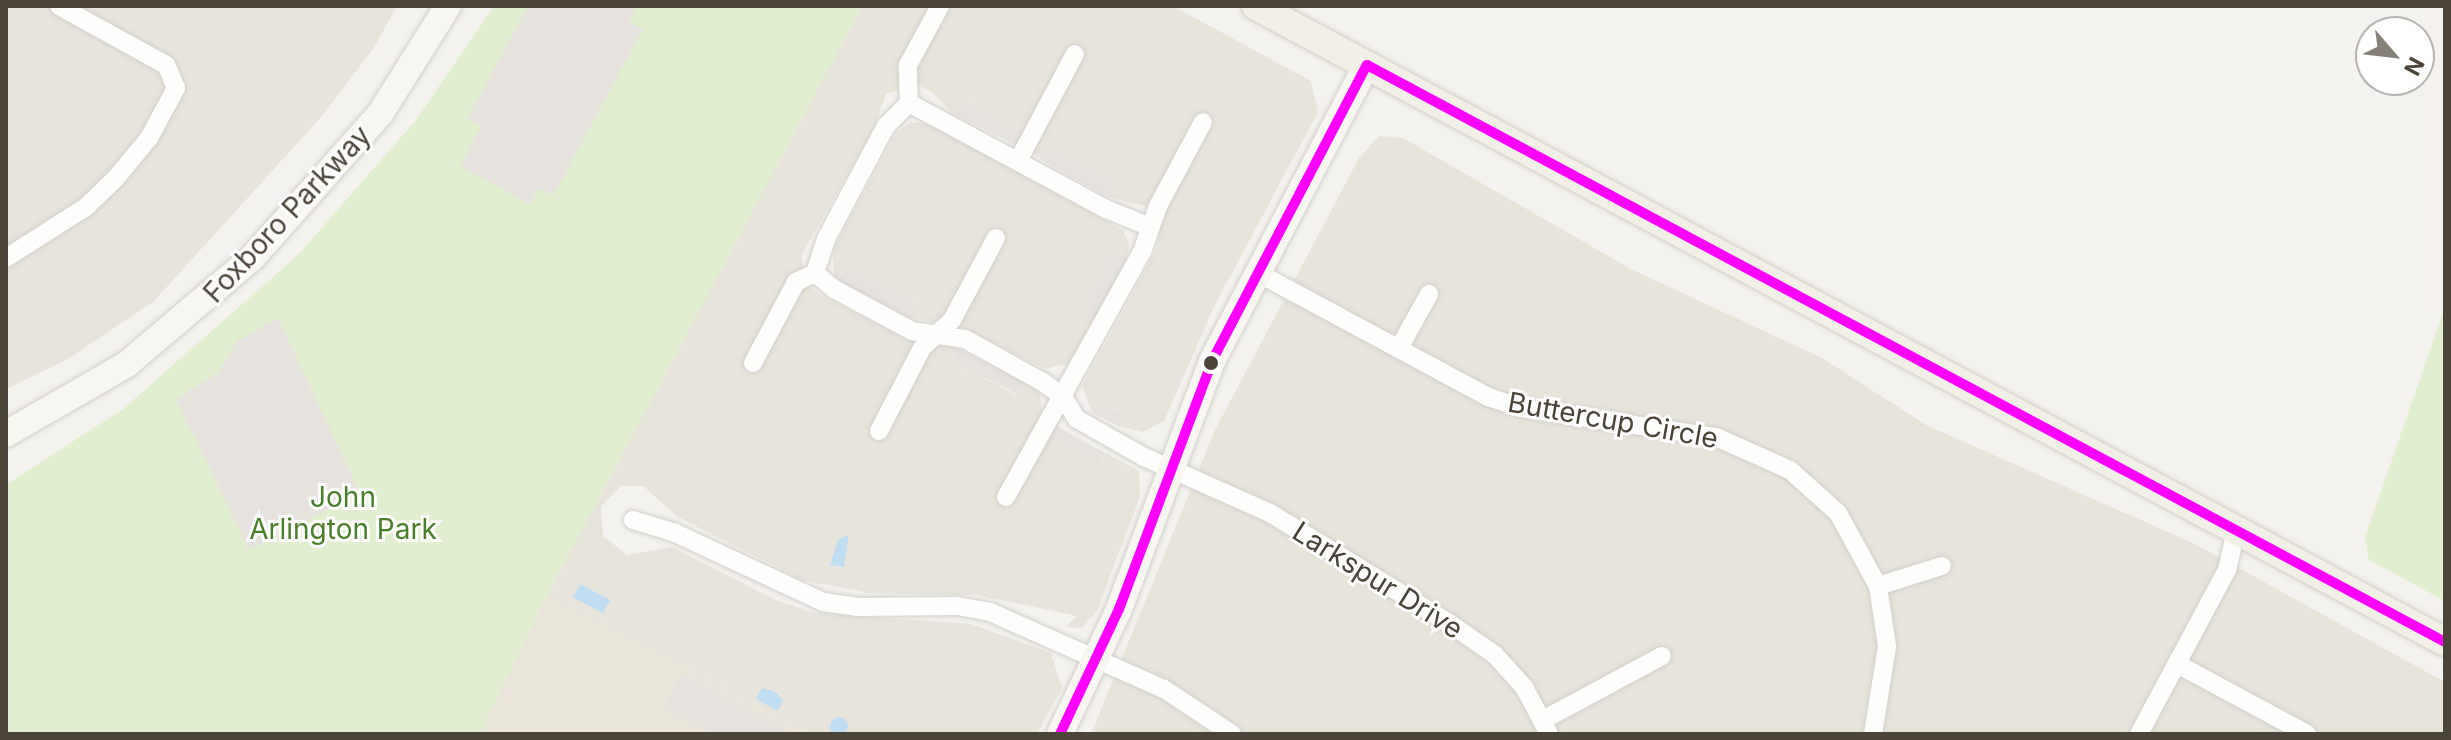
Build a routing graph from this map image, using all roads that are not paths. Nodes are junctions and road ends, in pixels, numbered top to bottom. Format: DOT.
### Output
graph roads {
  1 [pos="59,6"];
  2 [pos="448,6"];
  3 [pos="940,6"];
  4 [pos="1256,6"];
  5 [pos="1075,54"];
  6 [pos="1367,65"];
  7 [pos="909,103"];
  8 [pos="1203,122"];
  9 [pos="1018,161"];
  10 [pos="1148,226"];
  11 [pos="996,238"];
  12 [pos="6,258"];
  13 [pos="815,273"];
  14 [pos="1258,273"];
  15 [pos="1429,294"];
  16 [pos="936,334"];
  17 [pos="1399,348"];
  18 [pos="753,363"];
  19 [pos="1063,397"];
  20 [pos="879,431"];
  21 [pos="6,434"];
  22 [pos="1172,467"];
  23 [pos="1006,497"];
  24 [pos="633,520"];
  25 [pos="2236,531"];
  26 [pos="1942,566"];
  27 [pos="1878,586"];
  28 [pos="2445,642"];
  29 [pos="1662,656"];
  30 [pos="1099,658"];
  31 [pos="2177,664"];
  32 [pos="1546,727"];
  33 [pos="1060,734"];
  34 [pos="1232,734"];
  35 [pos="1873,734"];
  36 [pos="2139,734"];
  37 [pos="2307,734"];
  1 -- 12 [label="street"];
  2 -- 21 [label="street, Foxboro Parkway"];
  3 -- 7 [label="street"];
  4 -- 6 [label="main road"];
  5 -- 9 [label="street"];
  6 -- 14 [label="street"];
  6 -- 25 [label="main road"];
  7 -- 9 [label="street"];
  7 -- 13 [label="street"];
  8 -- 10 [label="street"];
  9 -- 10 [label="street"];
  10 -- 19 [label="street"];
  11 -- 16 [label="street"];
  13 -- 16 [label="street, Larkspur Drive"];
  13 -- 18 [label="street"];
  14 -- 17 [label="street, Buttercup Circle"];
  14 -- 22 [label="street"];
  15 -- 17 [label="street"];
  16 -- 19 [label="street, Larkspur Drive"];
  16 -- 20 [label="street"];
  17 -- 27 [label="street, Buttercup Circle"];
  19 -- 22 [label="street, Larkspur Drive"];
  19 -- 23 [label="street"];
  22 -- 30 [label="street"];
  22 -- 32 [label="street, Larkspur Drive"];
  24 -- 30 [label="street"];
  25 -- 28 [label="main road"];
  25 -- 31 [label="street"];
  26 -- 27 [label="street"];
  27 -- 35 [label="street, Buttercup Circle"];
  29 -- 32 [label="street"];
  30 -- 33 [label="street"];
  30 -- 34 [label="street"];
  31 -- 36 [label="street"];
  31 -- 37 [label="street"];
}
